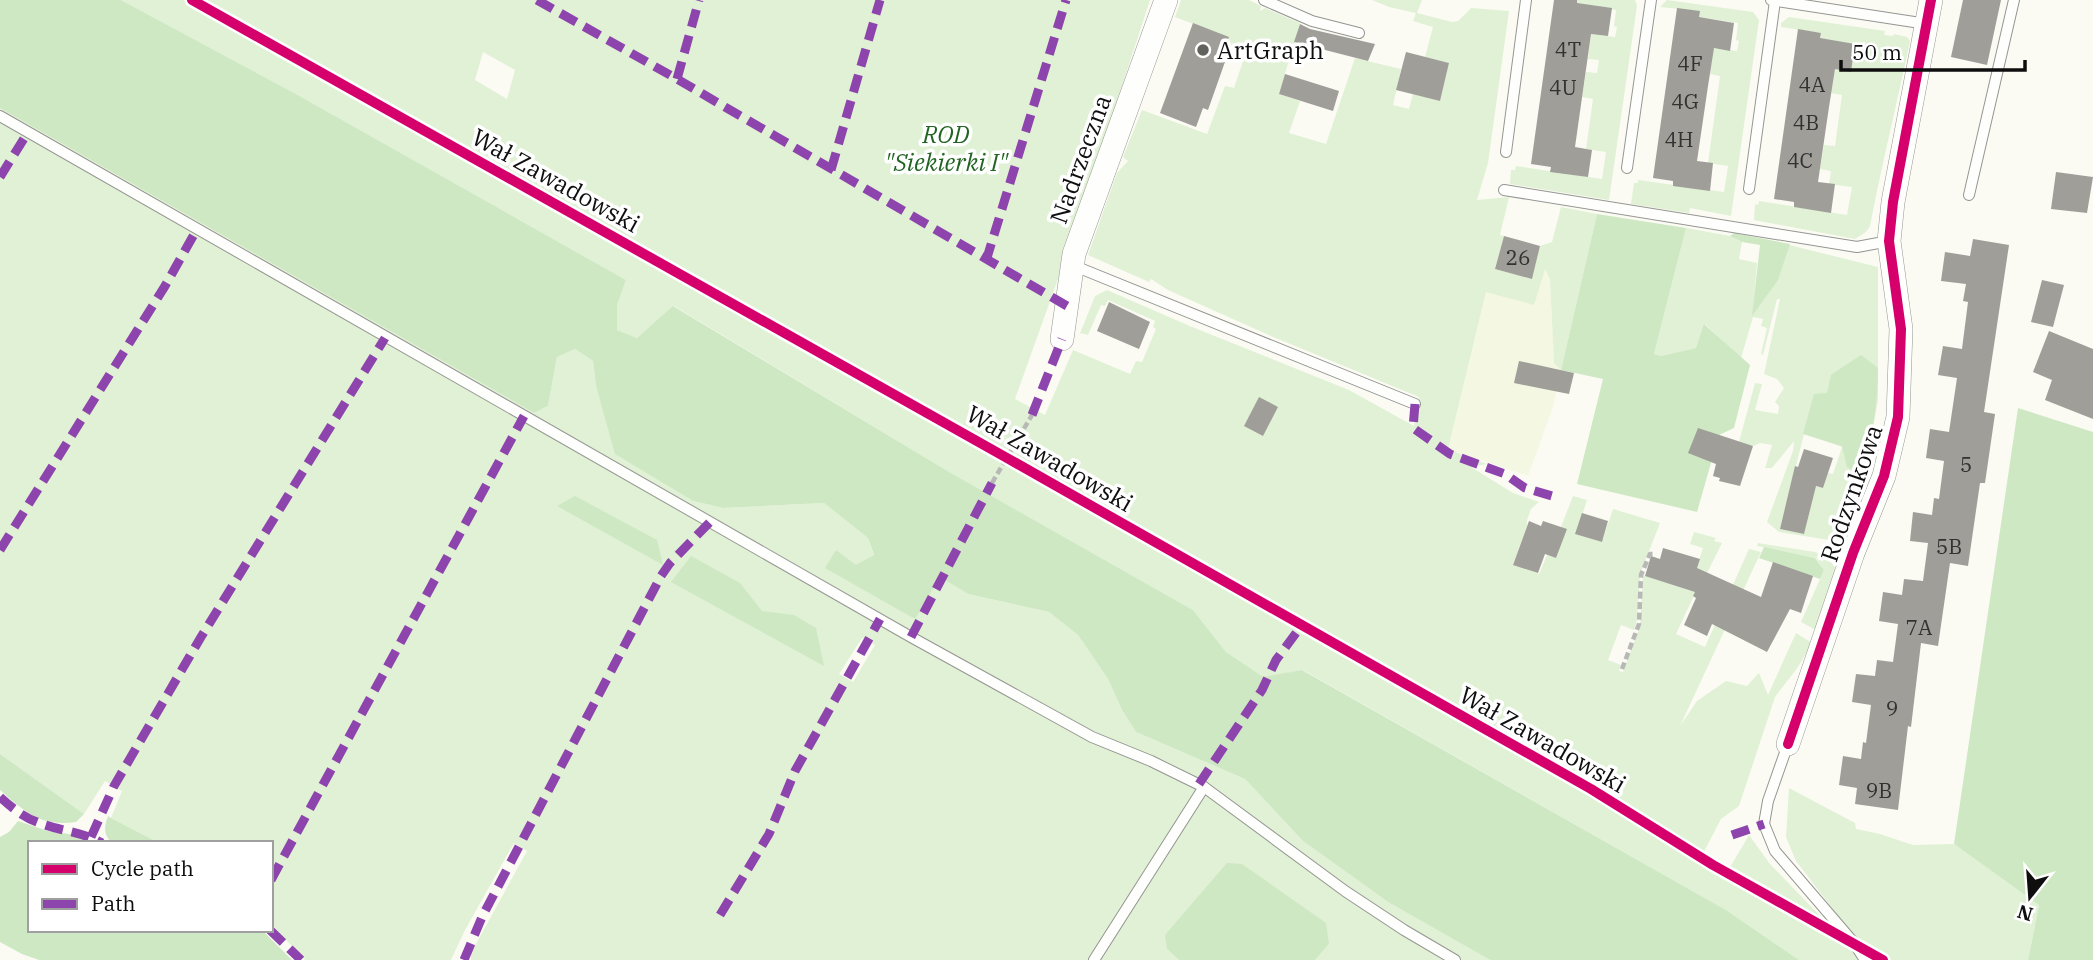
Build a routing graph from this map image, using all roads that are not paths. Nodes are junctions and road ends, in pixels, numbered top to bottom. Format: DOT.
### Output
graph roads {
  1 [pos="1166,0"];
  2 [pos="1264,0"];
  3 [pos="1526,0"];
  4 [pos="1651,0"];
  5 [pos="1773,0"];
  6 [pos="1931,0"];
  7 [pos="2014,0"];
  8 [pos="1927,24"];
  9 [pos="1359,33"];
  10 [pos="0,116"];
  11 [pos="1506,152"];
  12 [pos="1627,168"];
  13 [pos="1749,188"];
  14 [pos="1504,190"];
  15 [pos="1969,195"];
  16 [pos="1889,241"];
  17 [pos="1072,265"];
  18 [pos="1062,339"];
  19 [pos="1415,404"];
  20 [pos="1788,744"];
  21 [pos="1204,787"];
  22 [pos="1094,960"];
  23 [pos="1455,960"];
  24 [pos="1865,960"];
  1 -- 17 [label="street, Nadrzeczna"];
  2 -- 9 [label="lane"];
  3 -- 11 [label="lane"];
  4 -- 12 [label="lane"];
  5 -- 8 [label="lane"];
  5 -- 13 [label="lane"];
  6 -- 8 [label="street, Rodzynkowa"];
  7 -- 15 [label="lane"];
  8 -- 16 [label="street, Rodzynkowa"];
  10 -- 21 [label="lane"];
  14 -- 16 [label="lane"];
  16 -- 20 [label="street, Rodzynkowa"];
  17 -- 18 [label="street, Nadrzeczna"];
  17 -- 19 [label="lane"];
  20 -- 24 [label="lane"];
  21 -- 22 [label="lane"];
  21 -- 23 [label="lane"];
}
